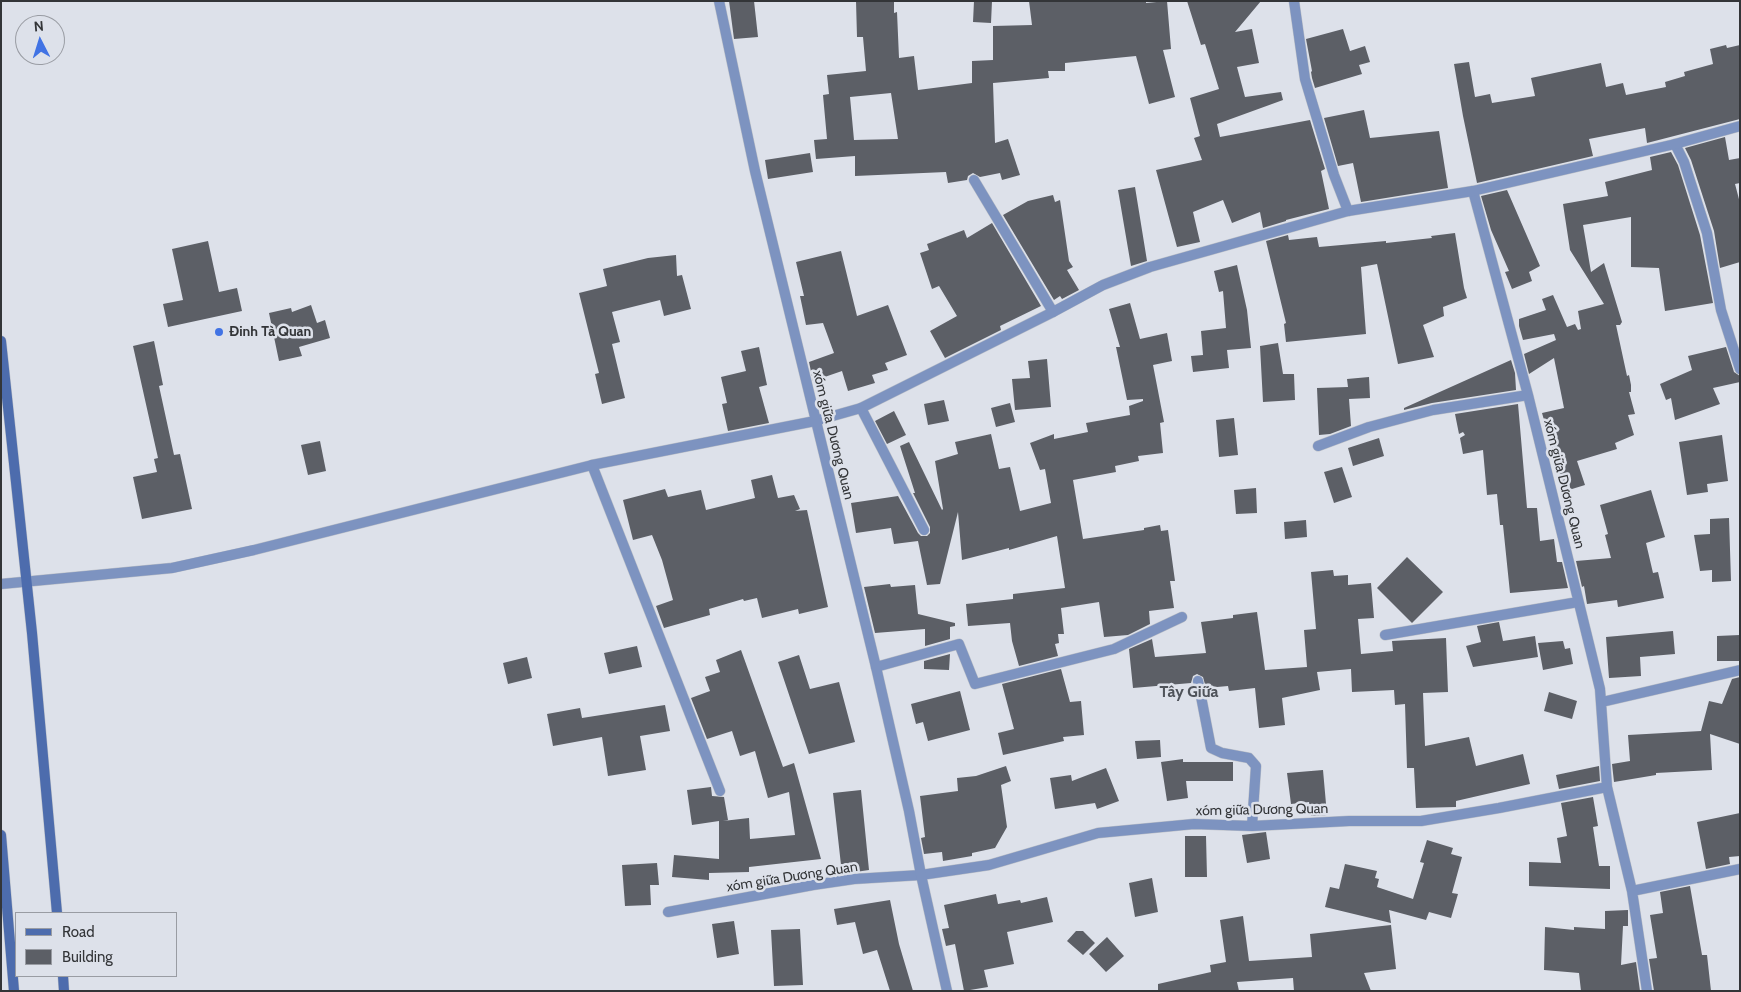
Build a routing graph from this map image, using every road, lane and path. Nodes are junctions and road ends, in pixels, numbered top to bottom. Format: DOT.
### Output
graph roads {
  1 [pos="718,1"];
  2 [pos="1294,1"];
  3 [pos="1740,126"];
  4 [pos="1675,144"];
  5 [pos="974,180"];
  6 [pos="1473,191"];
  7 [pos="1348,211"];
  8 [pos="1053,312"];
  9 [pos="1,341"];
  10 [pos="1740,369"];
  11 [pos="1528,395"];
  12 [pos="861,408"];
  13 [pos="815,421"];
  14 [pos="1318,446"];
  15 [pos="592,465"];
  16 [pos="924,530"];
  17 [pos="26,583"];
  18 [pos="1,584"];
  19 [pos="1578,602"];
  20 [pos="1182,617"];
  21 [pos="1385,636"];
  22 [pos="876,667"];
  23 [pos="1740,670"];
  24 [pos="1198,681"];
  25 [pos="1602,702"];
  26 [pos="1607,787"];
  27 [pos="720,791"];
  28 [pos="1252,826"];
  29 [pos="1,835"];
  30 [pos="1740,869"];
  31 [pos="921,875"];
  32 [pos="1632,891"];
  33 [pos="57,912"];
  34 [pos="668,912"];
  35 [pos="63,977"];
  36 [pos="14,991"];
  37 [pos="64,991"];
  38 [pos="947,991"];
  39 [pos="1647,991"];
  1 -- 13 [label="street, xóm giữa Dương Quan"];
  2 -- 7 [label="street"];
  3 -- 4 [label="street"];
  4 -- 6 [label="street"];
  4 -- 10 [label="street"];
  5 -- 8 [label="street"];
  6 -- 7 [label="street"];
  6 -- 11 [label="street, xóm giữa Dương Quan"];
  7 -- 8 [label="street"];
  8 -- 12 [label="street"];
  9 -- 17 [label="main road"];
  11 -- 14 [label="street"];
  11 -- 19 [label="street, xóm giữa Dương Quan"];
  12 -- 13 [label="street"];
  12 -- 16 [label="street"];
  13 -- 15 [label="street"];
  13 -- 22 [label="street, xóm giữa Dương Quan"];
  15 -- 17 [label="street"];
  15 -- 27 [label="street"];
  17 -- 18 [label="street"];
  17 -- 33 [label="main road"];
  19 -- 21 [label="street"];
  19 -- 25 [label="street, xóm giữa Dương Quan"];
  20 -- 22 [label="street"];
  22 -- 31 [label="street, xóm giữa Dương Quan"];
  23 -- 25 [label="street"];
  24 -- 28 [label="street"];
  25 -- 26 [label="street, xóm giữa Dương Quan"];
  26 -- 28 [label="street, xóm giữa Dương Quan"];
  26 -- 32 [label="street, xóm giữa Dương Quan"];
  28 -- 31 [label="street, xóm giữa Dương Quan"];
  29 -- 36 [label="main road"];
  30 -- 32 [label="street"];
  31 -- 34 [label="street, xóm giữa Dương Quan"];
  31 -- 38 [label="street, xóm giữa Dương Quan"];
  32 -- 39 [label="street, xóm giữa Dương Quan"];
  35 -- 37 [label="main road"];
}
